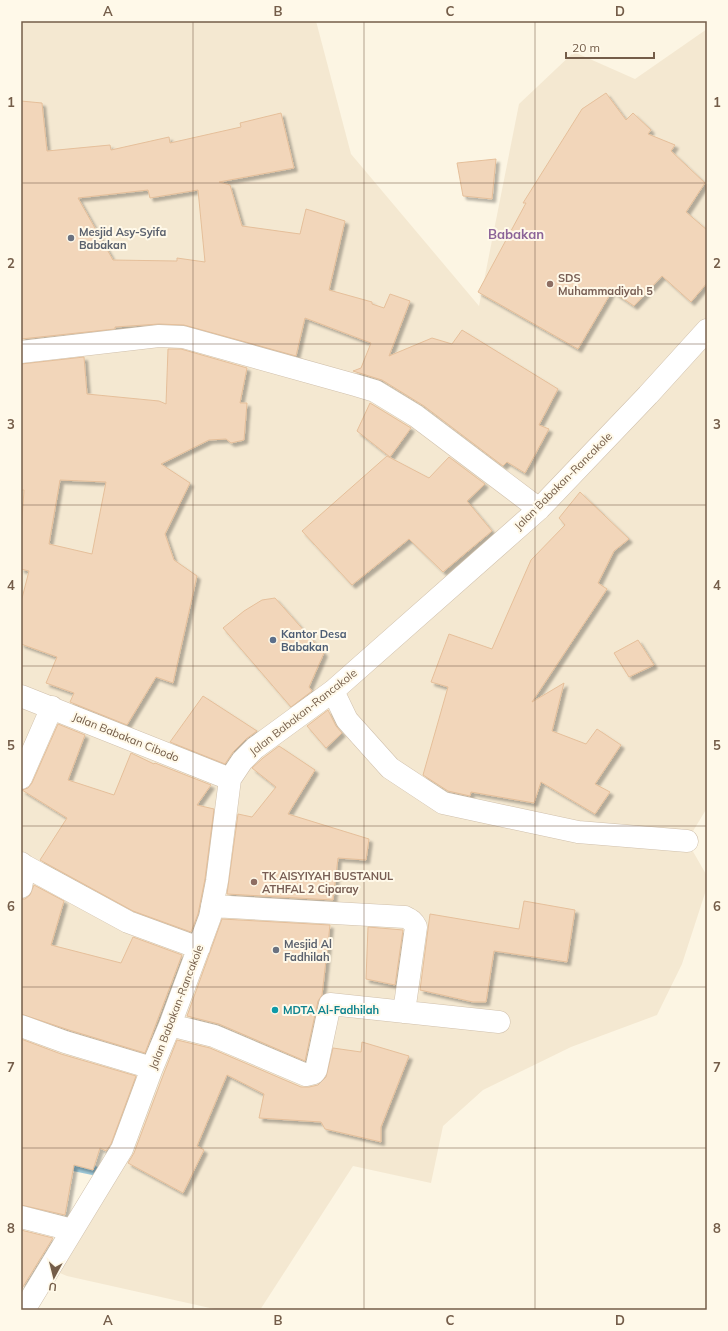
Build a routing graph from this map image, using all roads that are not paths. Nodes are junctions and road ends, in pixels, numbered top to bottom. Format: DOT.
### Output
graph roads {
  1 [pos="707,330"];
  2 [pos="21,352"];
  3 [pos="539,509"];
  4 [pos="333,691"];
  5 [pos="21,696"];
  6 [pos="52,707"];
  7 [pos="21,778"];
  8 [pos="230,779"];
  9 [pos="687,841"];
  10 [pos="23,864"];
  11 [pos="21,887"];
  12 [pos="212,906"];
  13 [pos="198,948"];
  14 [pos="404,1012"];
  15 [pos="499,1022"];
  16 [pos="170,1025"];
  17 [pos="21,1026"];
  18 [pos="152,1068"];
  19 [pos="21,1217"];
  20 [pos="72,1230"];
  21 [pos="24,1310"];
  1 -- 3 [label="street, Jalan Babakan-Rancakole"];
  2 -- 3 [label="street"];
  3 -- 4 [label="street, Jalan Babakan-Rancakole"];
  4 -- 8 [label="street, Jalan Babakan-Rancakole"];
  4 -- 9 [label="street"];
  5 -- 6 [label="street, Jalan Babakan Cibodo"];
  6 -- 7 [label="street"];
  6 -- 8 [label="street, Jalan Babakan Cibodo"];
  8 -- 12 [label="street, Jalan Babakan-Rancakole"];
  10 -- 11 [label="street"];
  10 -- 13 [label="street"];
  12 -- 13 [label="street, Jalan Babakan-Rancakole"];
  12 -- 14 [label="street"];
  13 -- 16 [label="street, Jalan Babakan-Rancakole"];
  14 -- 15 [label="street"];
  14 -- 16 [label="street"];
  16 -- 18 [label="street, Jalan Babakan-Rancakole"];
  17 -- 18 [label="street"];
  18 -- 20 [label="street, Jalan Babakan-Rancakole"];
  19 -- 20 [label="street"];
  20 -- 21 [label="street, Jalan Babakan-Rancakole"];
}
